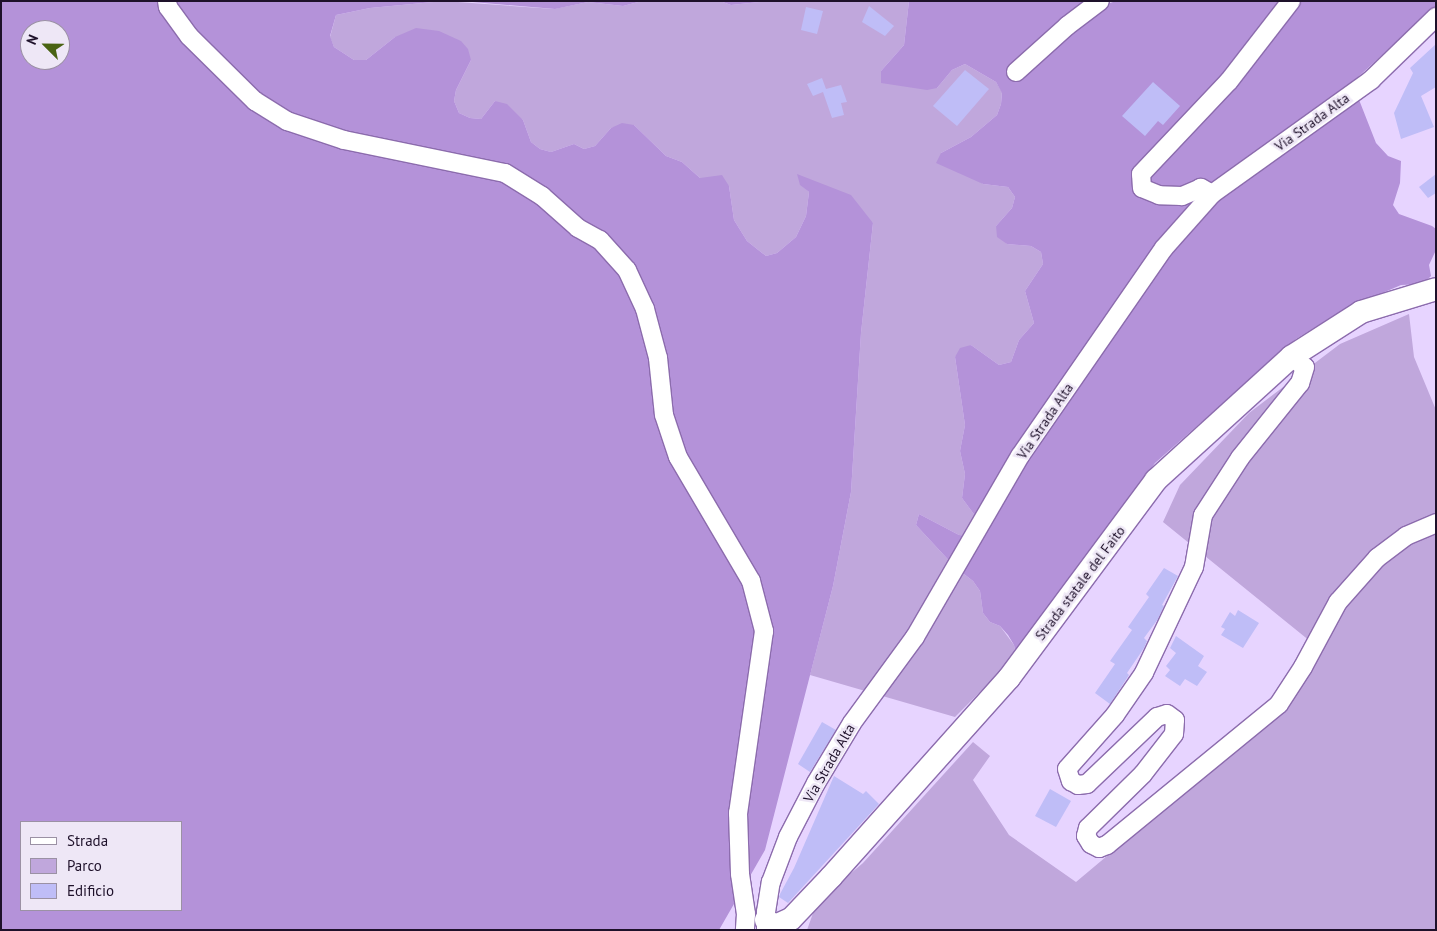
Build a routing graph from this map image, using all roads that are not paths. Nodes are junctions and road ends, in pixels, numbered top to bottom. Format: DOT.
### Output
graph roads {
  1 [pos="166,1"];
  2 [pos="1100,1"];
  3 [pos="1291,1"];
  4 [pos="1436,17"];
  5 [pos="1016,72"];
  6 [pos="1212,194"];
  7 [pos="1436,289"];
  8 [pos="1291,356"];
  9 [pos="1436,523"];
  10 [pos="766,920"];
  11 [pos="744,930"];
  1 -- 11 [label="street"];
  2 -- 5 [label="street"];
  3 -- 6 [label="street"];
  4 -- 6 [label="street, Via Strada Alta"];
  6 -- 10 [label="street, Via Strada Alta"];
  7 -- 8 [label="street, Strada statale del Faito"];
  8 -- 9 [label="street"];
  8 -- 10 [label="street, Strada statale del Faito"];
}
